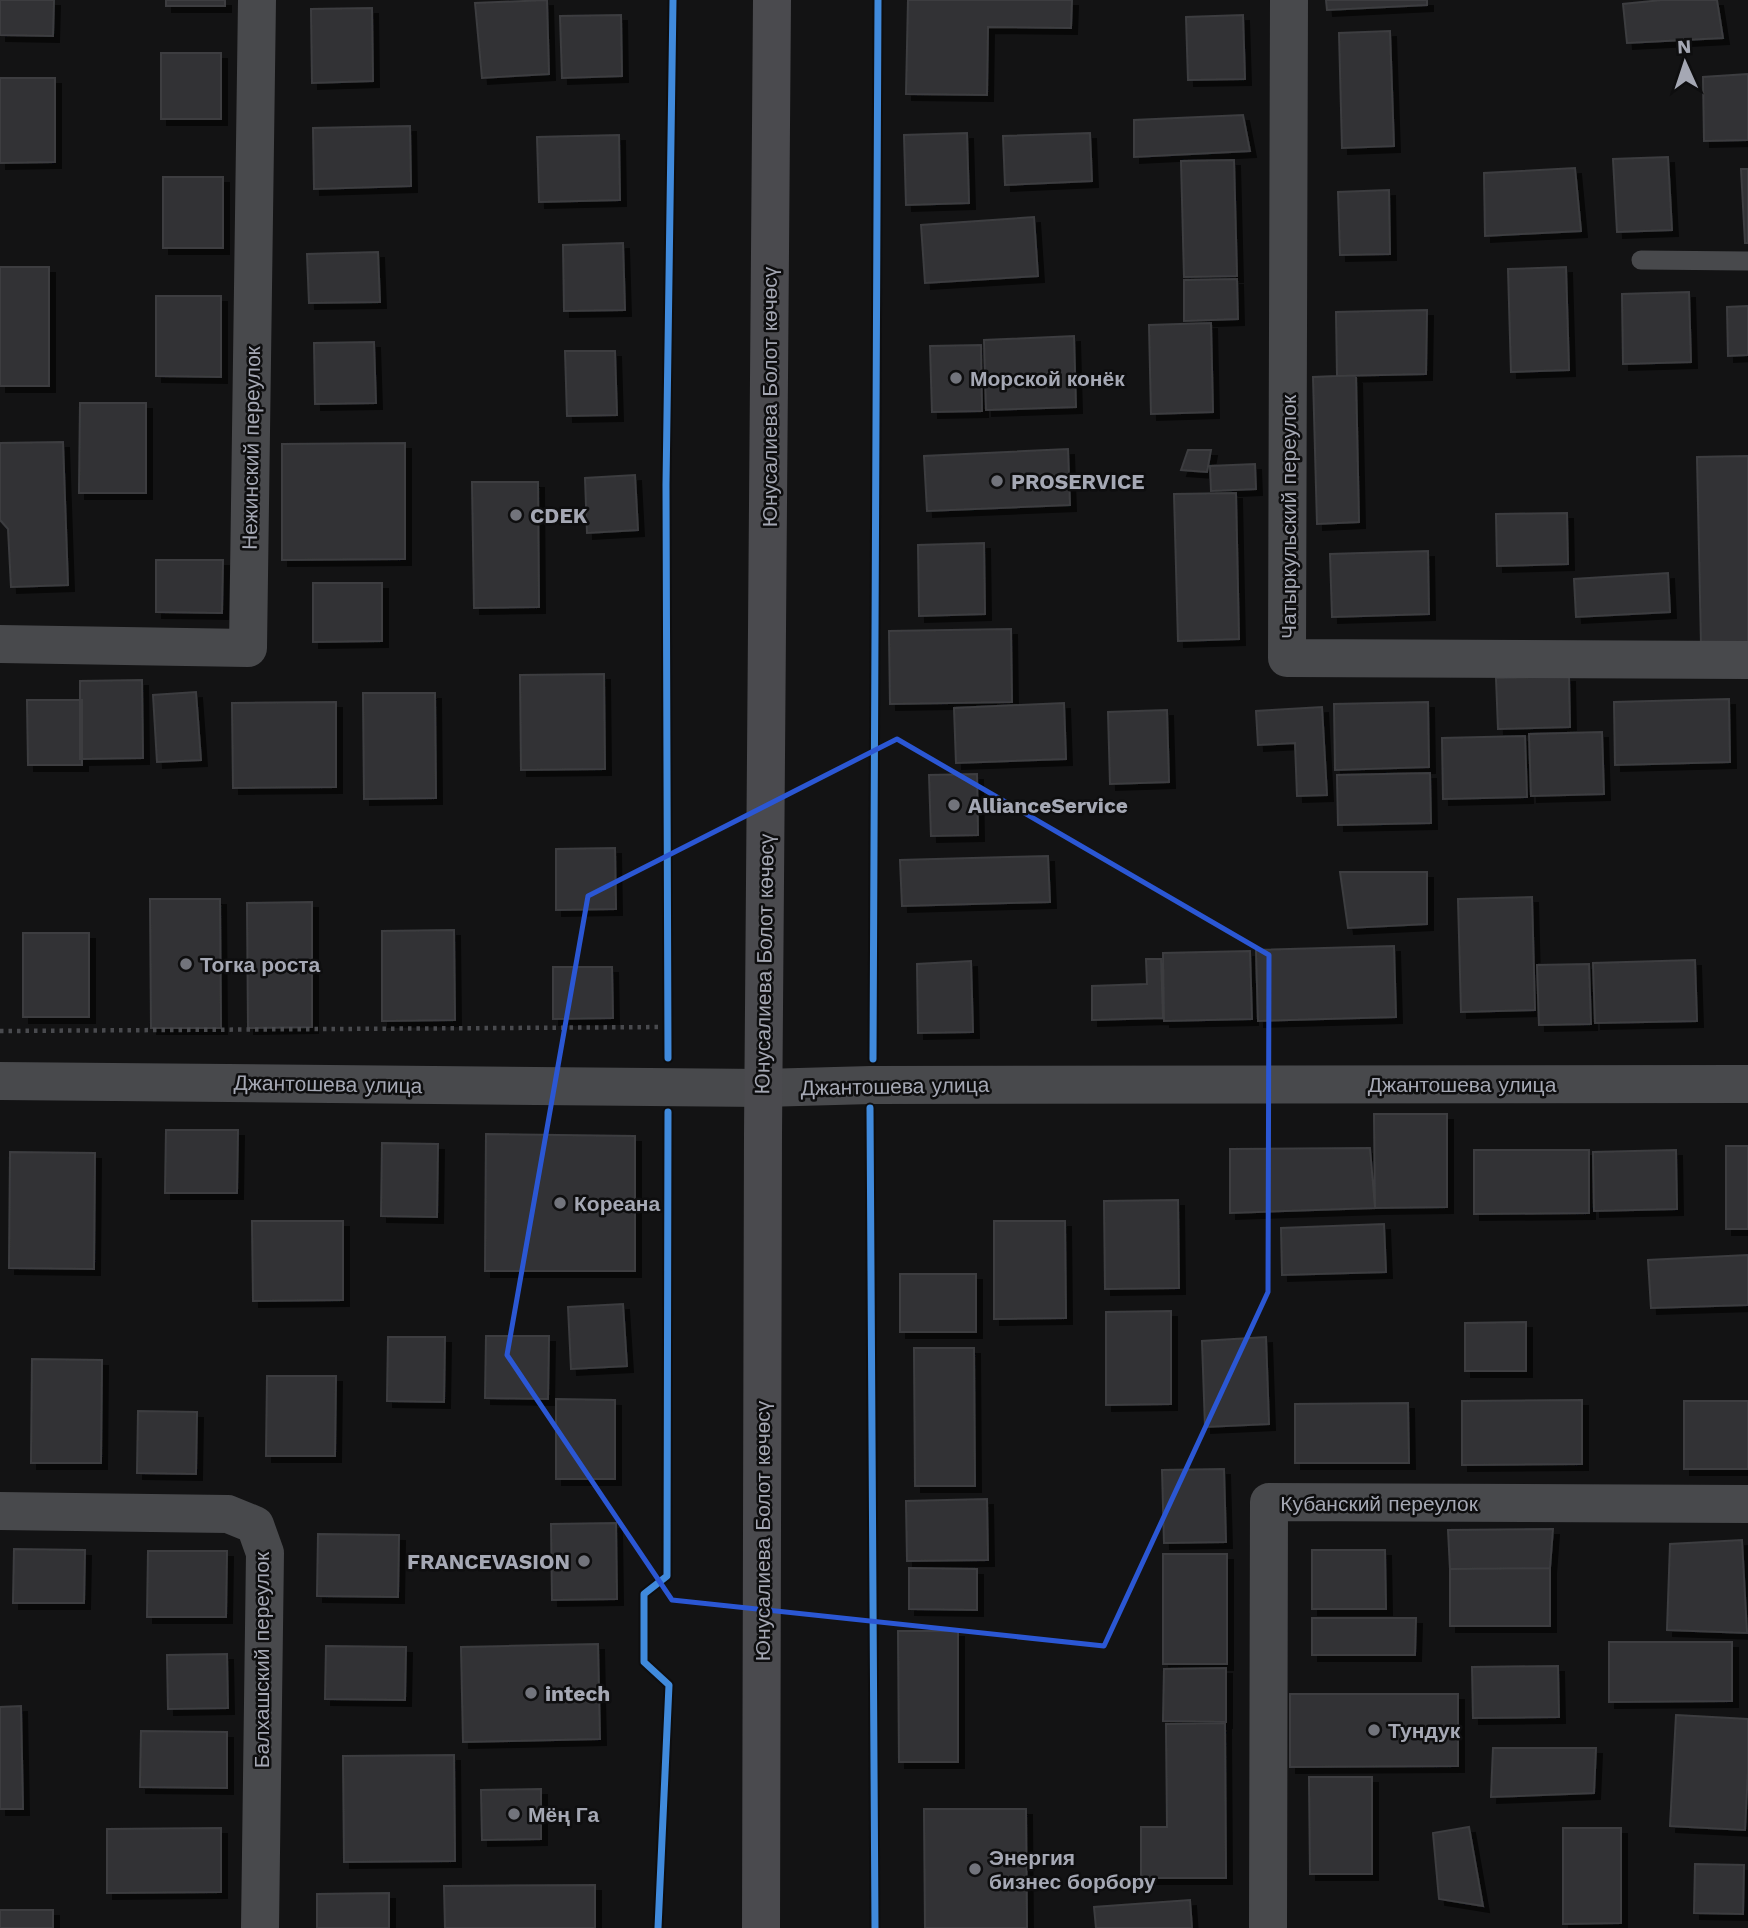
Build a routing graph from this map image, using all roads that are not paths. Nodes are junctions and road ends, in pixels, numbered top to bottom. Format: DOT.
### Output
graph roads {
  1 [pos="257,0"];
  2 [pos="772,0"];
  3 [pos="1289,0"];
  4 [pos="1641,260"];
  5 [pos="1748,261"];
  6 [pos="0,644"];
  7 [pos="1748,660"];
  8 [pos="0,1081"];
  9 [pos="1748,1084"];
  10 [pos="763,1088"];
  11 [pos="1748,1504"];
  12 [pos="0,1511"];
  13 [pos="260,1928"];
  14 [pos="761,1928"];
  15 [pos="1268,1928"];
  1 -- 6 [label="street, Нежинский переулок"];
  2 -- 10 [label="main road, Юнусалиева Болот көчөсү"];
  3 -- 7 [label="street, Чатыркульский переулок"];
  4 -- 5 [label="lane"];
  8 -- 10 [label="street, Джантошева улица"];
  9 -- 10 [label="street, Джантошева улица"];
  10 -- 14 [label="main road, Юнусалиева Болот көчөсү"];
  11 -- 15 [label="street, Кубанский переулок"];
  12 -- 13 [label="street, Балхашский переулок"];
}
